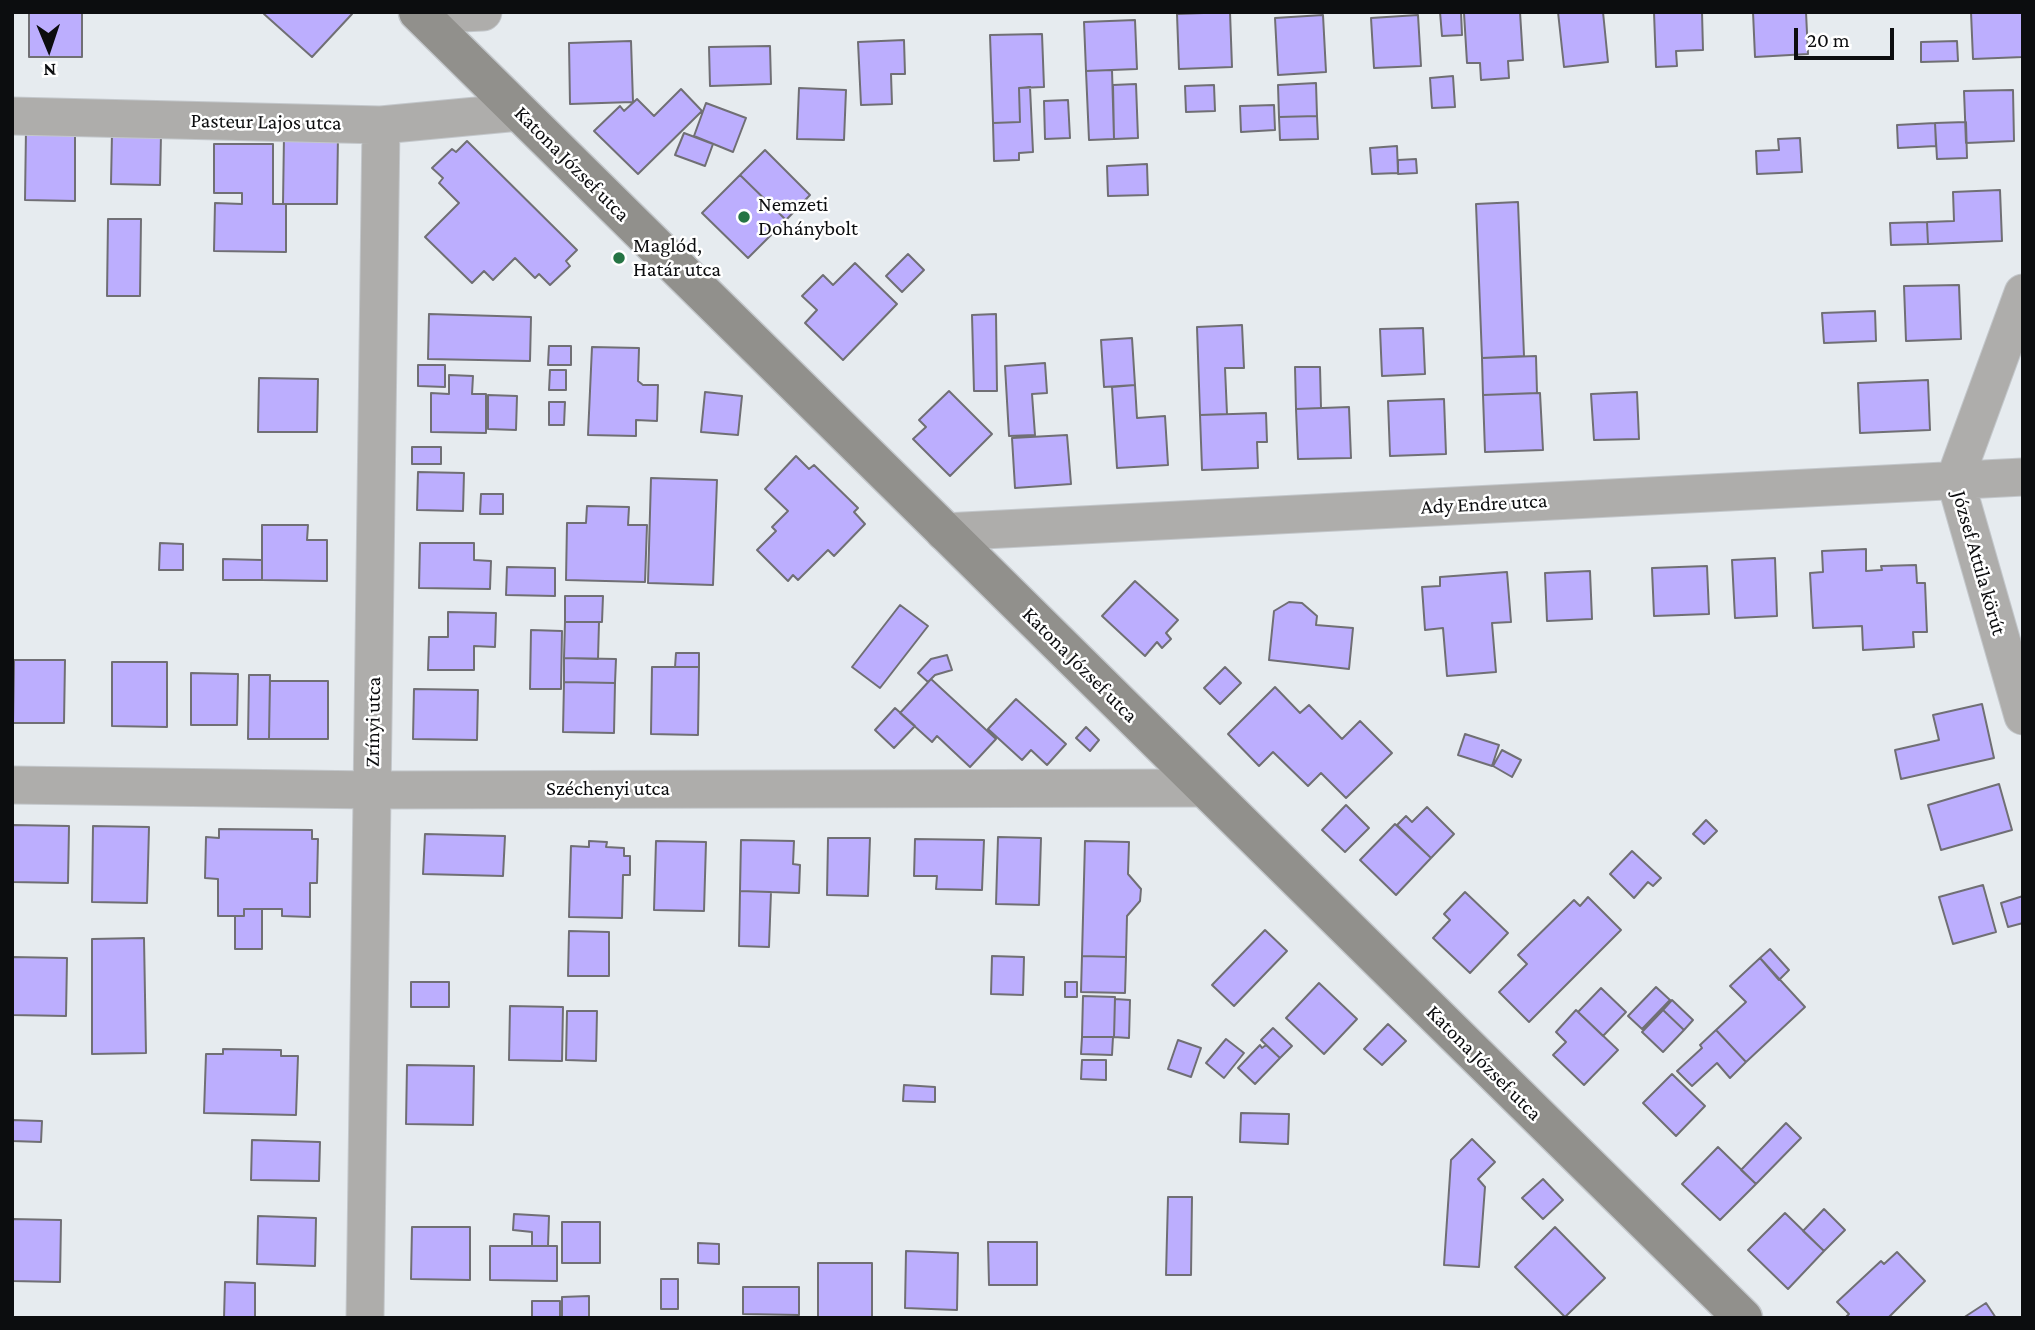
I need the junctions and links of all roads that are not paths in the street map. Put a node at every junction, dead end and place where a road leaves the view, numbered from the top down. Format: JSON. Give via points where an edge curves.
{"nodes":[{"id":1,"x":483,"y":12,"type":"edge"},
{"id":2,"x":419,"y":14,"type":"edge"},
{"id":3,"x":519,"y":112,"type":"junction"},
{"id":4,"x":12,"y":116,"type":"edge"},
{"id":5,"x":381,"y":125,"type":"junction"},
{"id":6,"x":2023,"y":293,"type":"edge"},
{"id":7,"x":2023,"y":477,"type":"edge"},
{"id":8,"x":1955,"y":480,"type":"junction"},
{"id":9,"x":944,"y":531,"type":"junction"},
{"id":10,"x":2023,"y":716,"type":"edge"},
{"id":11,"x":12,"y":785,"type":"edge"},
{"id":12,"x":1205,"y":788,"type":"junction"},
{"id":13,"x":372,"y":790,"type":"junction"},
{"id":14,"x":365,"y":1318,"type":"edge"},
{"id":15,"x":1743,"y":1318,"type":"edge"}],
"edges":[{"from":1,"to":2,"type":"street"},
{"from":2,"to":3,"type":"main road","name":"Katona József utca"},
{"from":3,"to":5,"type":"street","name":"Pasteur Lajos utca"},
{"from":3,"to":9,"type":"main road","name":"Katona József utca"},
{"from":4,"to":5,"type":"street","name":"Pasteur Lajos utca"},
{"from":5,"to":13,"type":"street","name":"Zrínyi utca"},
{"from":6,"to":8,"type":"street","name":"József Attila körút"},
{"from":7,"to":8,"type":"street","name":"Ady Endre utca"},
{"from":8,"to":9,"type":"street","name":"Ady Endre utca"},
{"from":8,"to":10,"type":"street","name":"József Attila körút"},
{"from":9,"to":12,"type":"main road","name":"Katona József utca"},
{"from":11,"to":13,"type":"street","name":"Széchenyi utca"},
{"from":12,"to":13,"type":"street","name":"Széchenyi utca"},
{"from":12,"to":15,"type":"main road","name":"Katona József utca"},
{"from":13,"to":14,"type":"street","name":"Zrínyi utca"}]}
